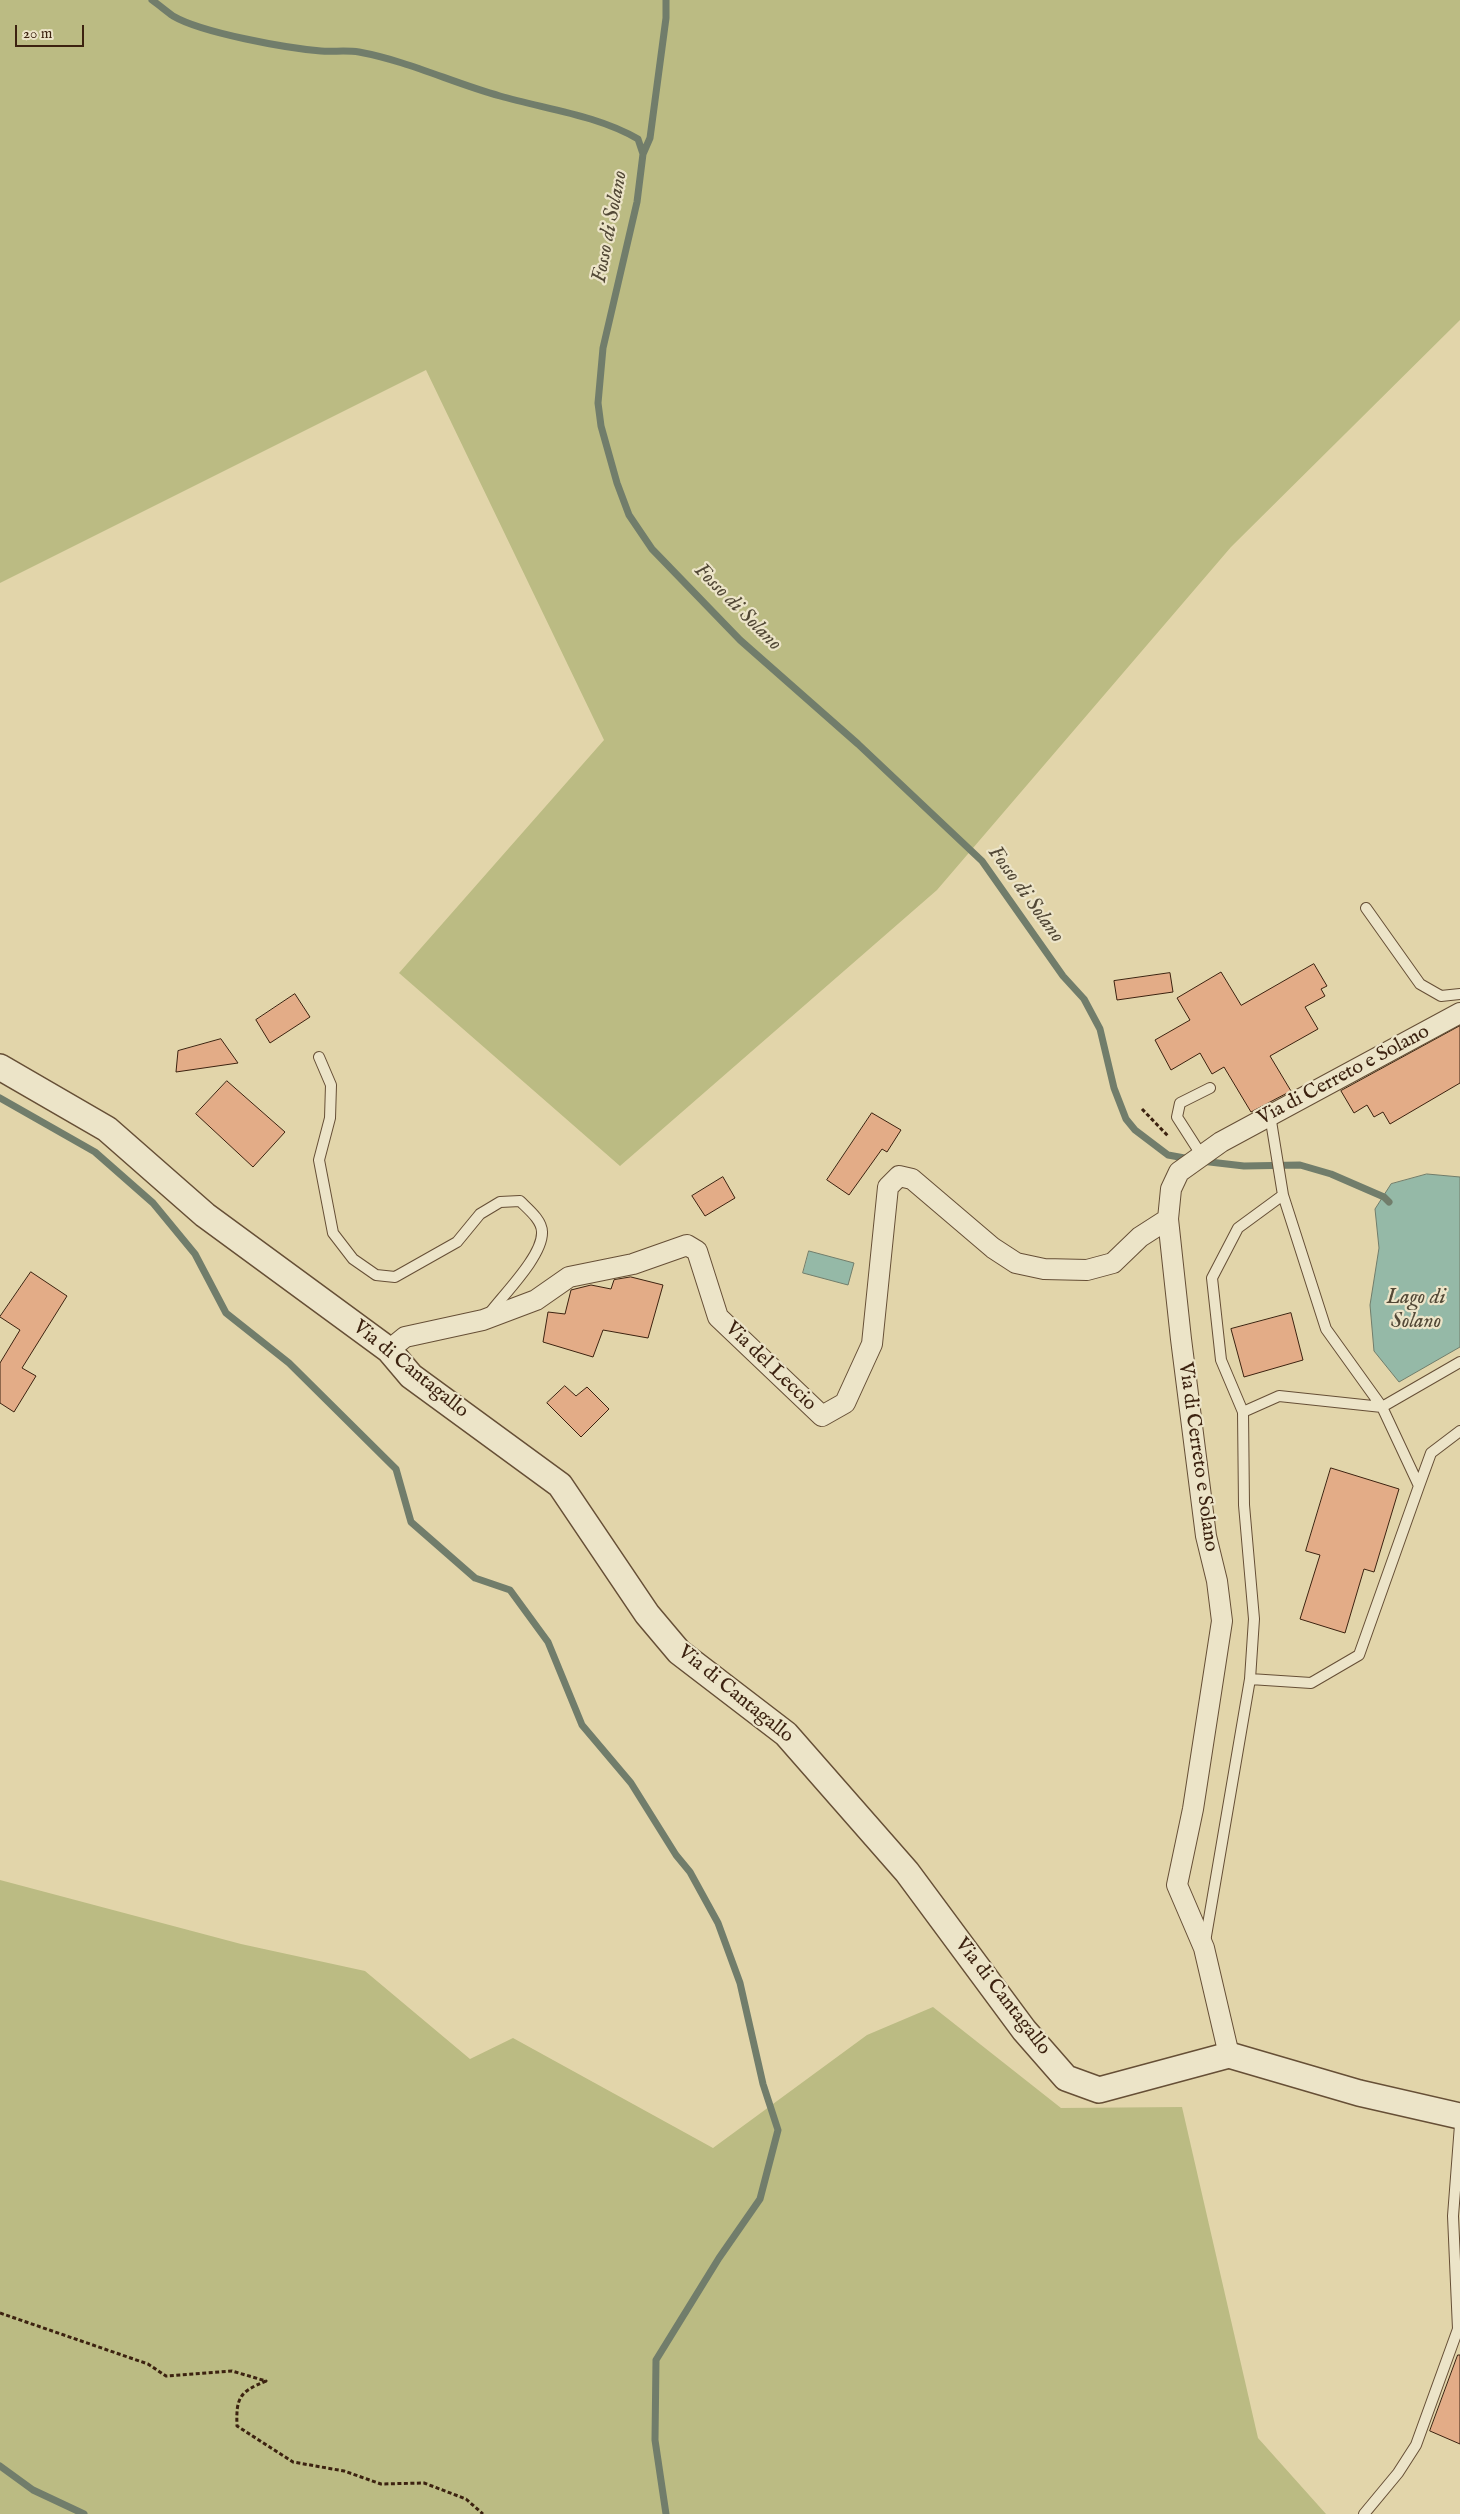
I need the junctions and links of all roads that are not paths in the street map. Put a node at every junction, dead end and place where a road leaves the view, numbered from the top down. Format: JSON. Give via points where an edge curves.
{"nodes":[{"id":1,"x":1366,"y":908,"type":"dead end"},
{"id":2,"x":1460,"y":994,"type":"edge"},
{"id":3,"x":1460,"y":1013,"type":"edge"},
{"id":4,"x":319,"y":1057,"type":"dead end"},
{"id":5,"x":0,"y":1067,"type":"edge"},
{"id":6,"x":1210,"y":1088,"type":"dead end"},
{"id":7,"x":1270,"y":1115,"type":"junction"},
{"id":8,"x":1202,"y":1156,"type":"junction"},
{"id":9,"x":1283,"y":1195,"type":"junction"},
{"id":10,"x":1168,"y":1219,"type":"junction"},
{"id":11,"x":483,"y":1320,"type":"junction"},
{"id":12,"x":389,"y":1350,"type":"junction"},
{"id":13,"x":1460,"y":1362,"type":"edge"},
{"id":14,"x":1382,"y":1407,"type":"junction"},
{"id":15,"x":1244,"y":1412,"type":"junction"},
{"id":16,"x":1460,"y":1431,"type":"edge"},
{"id":17,"x":1419,"y":1486,"type":"junction"},
{"id":18,"x":1250,"y":1679,"type":"junction"},
{"id":19,"x":1204,"y":1948,"type":"junction"},
{"id":20,"x":1229,"y":2055,"type":"junction"},
{"id":21,"x":1460,"y":2116,"type":"edge"},
{"id":22,"x":1460,"y":2125,"type":"edge"},
{"id":23,"x":1364,"y":2514,"type":"edge"}],
"edges":[{"from":1,"to":2,"type":"lane","via":[[1420,984],[1441,996]]},
{"from":3,"to":7,"type":"street","name":"Via di Cerreto e Solano"},
{"from":4,"to":11,"type":"lane","via":[[332,1085],[330,1118],[318,1160],[333,1233],[353,1259],[376,1275],[395,1277],[457,1242],[480,1214],[500,1202],[520,1201],[534,1215],[542,1231],[540,1246]]},
{"from":5,"to":12,"type":"street","name":"Via di Cantagallo","via":[[107,1129],[205,1215]]},
{"from":6,"to":8,"type":"lane","via":[[1180,1103],[1177,1117]]},
{"from":7,"to":8,"type":"street","name":"Via di Cerreto e Solano"},
{"from":7,"to":9,"type":"lane"},
{"from":8,"to":10,"type":"street","name":"Via di Cerreto e Solano","via":[[1179,1172],[1171,1189]]},
{"from":9,"to":14,"type":"lane","via":[[1326,1329]]},
{"from":9,"to":15,"type":"lane","via":[[1238,1228],[1212,1278],[1220,1360]]},
{"from":10,"to":11,"type":"street","name":"Via del Leccio","via":[[1140,1237],[1112,1263],[1087,1270],[1044,1269],[1008,1258],[912,1179],[899,1176],[888,1188],[872,1344],[845,1402],[822,1416],[718,1317],[697,1251],[687,1245],[633,1264],[570,1277],[536,1300]]},
{"from":10,"to":19,"type":"street","name":"Via di Cerreto e Solano","via":[[1206,1536],[1222,1620],[1178,1885]]},
{"from":11,"to":12,"type":"street","name":"Via del Leccio","via":[[405,1338]]},
{"from":12,"to":20,"type":"street","name":"Via di Cantagallo","via":[[412,1376],[560,1484],[647,1614],[679,1652],[786,1734],[907,1872],[1024,2030],[1066,2078],[1099,2090]]},
{"from":13,"to":14,"type":"lane"},
{"from":14,"to":15,"type":"lane","via":[[1279,1396]]},
{"from":14,"to":17,"type":"lane"},
{"from":15,"to":18,"type":"lane","via":[[1244,1505],[1254,1619]]},
{"from":16,"to":17,"type":"lane","via":[[1431,1453]]},
{"from":17,"to":18,"type":"lane","via":[[1359,1655],[1312,1683]]},
{"from":18,"to":19,"type":"lane"},
{"from":19,"to":20,"type":"street","name":"Via di Cerreto e Solano"},
{"from":20,"to":21,"type":"street","via":[[1359,2093]]},
{"from":22,"to":23,"type":"lane","via":[[1453,2216],[1458,2329],[1416,2445]]}]}
